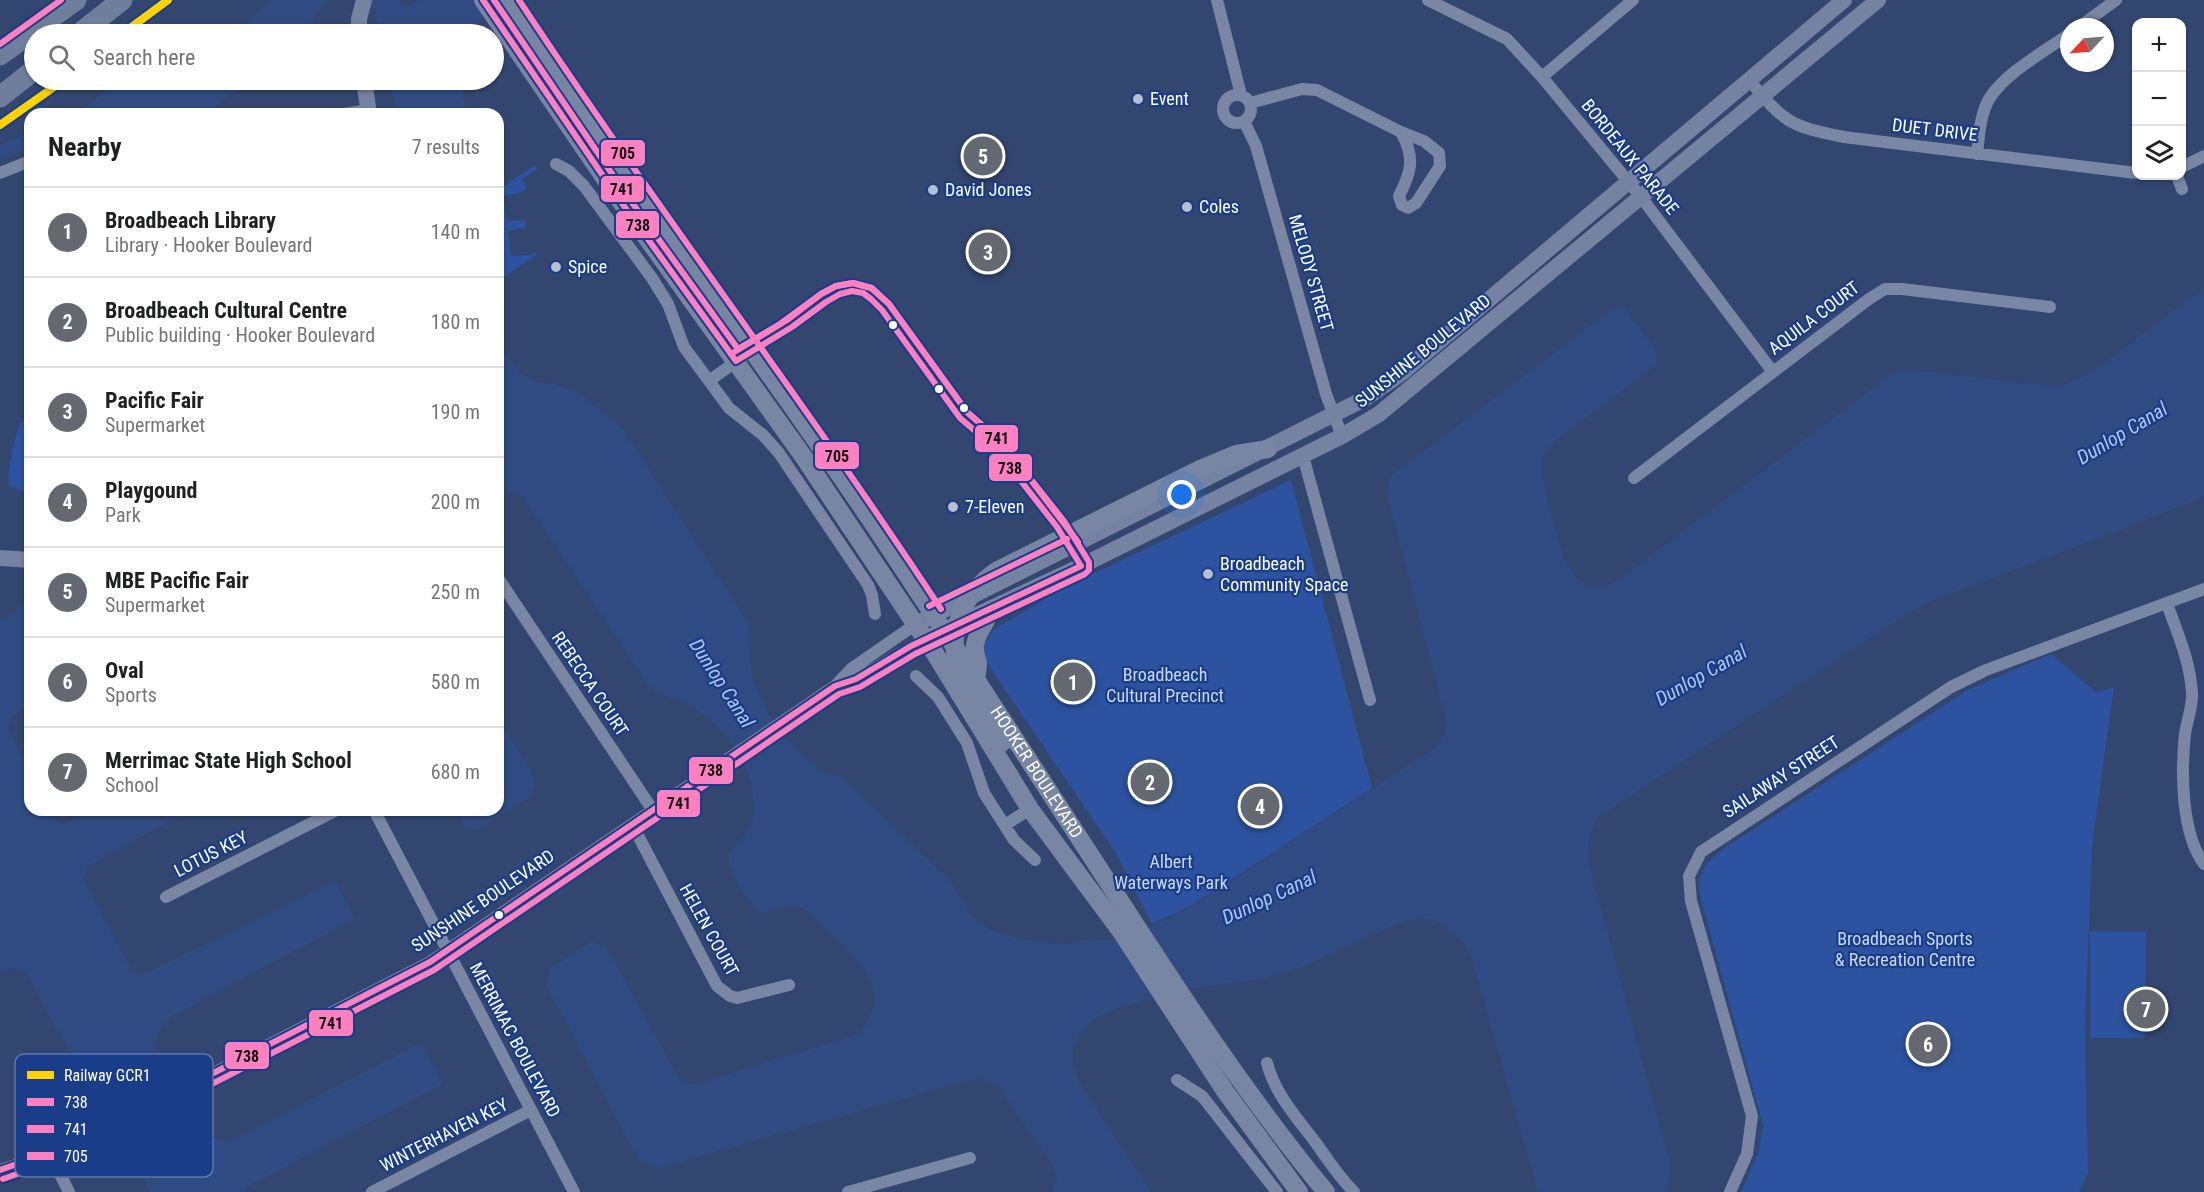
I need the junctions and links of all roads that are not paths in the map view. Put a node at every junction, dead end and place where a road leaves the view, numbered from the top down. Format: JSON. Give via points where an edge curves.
{"nodes":[{"id":1,"x":76,"y":0,"type":"edge"},
{"id":2,"x":122,"y":0,"type":"edge"},
{"id":3,"x":508,"y":0,"type":"edge"},
{"id":4,"x":1217,"y":0,"type":"edge"},
{"id":5,"x":1428,"y":0,"type":"edge"},
{"id":6,"x":1633,"y":0,"type":"edge"},
{"id":7,"x":1844,"y":0,"type":"edge"},
{"id":8,"x":1878,"y":0,"type":"edge"},
{"id":9,"x":2116,"y":0,"type":"edge"},
{"id":10,"x":362,"y":4,"type":"edge"},
{"id":11,"x":488,"y":8,"type":"edge"},
{"id":12,"x":2091,"y":18,"type":"edge"},
{"id":13,"x":43,"y":24,"type":"edge"},
{"id":14,"x":92,"y":24,"type":"edge"},
{"id":15,"x":360,"y":24,"type":"edge"},
{"id":16,"x":499,"y":24,"type":"edge"},
{"id":17,"x":504,"y":31,"type":"edge"},
{"id":18,"x":24,"y":38,"type":"edge"},
{"id":19,"x":2060,"y":41,"type":"edge"},
{"id":20,"x":0,"y":55,"type":"edge"},
{"id":21,"x":1542,"y":77,"type":"junction"},
{"id":22,"x":24,"y":78,"type":"edge"},
{"id":23,"x":1749,"y":80,"type":"junction"},
{"id":24,"x":366,"y":90,"type":"edge"},
{"id":25,"x":1762,"y":95,"type":"junction"},
{"id":26,"x":0,"y":97,"type":"edge"},
{"id":27,"x":1246,"y":99,"type":"junction"},
{"id":28,"x":368,"y":108,"type":"edge"},
{"id":29,"x":1244,"y":121,"type":"junction"},
{"id":30,"x":1401,"y":132,"type":"junction"},
{"id":31,"x":1977,"y":154,"type":"junction"},
{"id":32,"x":2204,"y":156,"type":"edge"},
{"id":33,"x":24,"y":163,"type":"edge"},
{"id":34,"x":556,"y":164,"type":"dead end"},
{"id":35,"x":2186,"y":165,"type":"edge"},
{"id":36,"x":0,"y":173,"type":"edge"},
{"id":37,"x":2132,"y":173,"type":"edge"},
{"id":38,"x":2179,"y":180,"type":"edge"},
{"id":39,"x":1629,"y":182,"type":"junction"},
{"id":40,"x":2182,"y":189,"type":"dead end"},
{"id":41,"x":1641,"y":197,"type":"junction"},
{"id":42,"x":2050,"y":307,"type":"dead end"},
{"id":43,"x":752,"y":350,"type":"junction"},
{"id":44,"x":736,"y":361,"type":"junction"},
{"id":45,"x":1773,"y":372,"type":"junction"},
{"id":46,"x":709,"y":381,"type":"junction"},
{"id":47,"x":1334,"y":414,"type":"junction"},
{"id":48,"x":1342,"y":436,"type":"junction"},
{"id":49,"x":1268,"y":449,"type":"junction"},
{"id":50,"x":1303,"y":456,"type":"junction"},
{"id":51,"x":1634,"y":478,"type":"dead end"},
{"id":52,"x":0,"y":558,"type":"edge"},
{"id":53,"x":24,"y":560,"type":"edge"},
{"id":54,"x":504,"y":587,"type":"edge"},
{"id":55,"x":2204,"y":589,"type":"edge"},
{"id":56,"x":2167,"y":604,"type":"junction"},
{"id":57,"x":990,"y":610,"type":"junction"},
{"id":58,"x":875,"y":614,"type":"dead end"},
{"id":59,"x":933,"y":614,"type":"junction"},
{"id":60,"x":921,"y":631,"type":"junction"},
{"id":61,"x":944,"y":631,"type":"junction"},
{"id":62,"x":915,"y":676,"type":"dead end"},
{"id":63,"x":976,"y":680,"type":"junction"},
{"id":64,"x":835,"y":686,"type":"junction"},
{"id":65,"x":1370,"y":700,"type":"dead end"},
{"id":66,"x":652,"y":809,"type":"junction"},
{"id":67,"x":1030,"y":809,"type":"junction"},
{"id":68,"x":325,"y":816,"type":"edge"},
{"id":69,"x":377,"y":816,"type":"edge"},
{"id":70,"x":632,"y":824,"type":"junction"},
{"id":71,"x":1005,"y":825,"type":"junction"},
{"id":72,"x":1064,"y":855,"type":"junction"},
{"id":73,"x":1035,"y":860,"type":"dead end"},
{"id":74,"x":2204,"y":864,"type":"edge"},
{"id":75,"x":166,"y":897,"type":"dead end"},
{"id":76,"x":1128,"y":928,"type":"junction"},
{"id":77,"x":448,"y":950,"type":"junction"},
{"id":78,"x":789,"y":985,"type":"dead end"},
{"id":79,"x":1176,"y":1001,"type":"junction"},
{"id":80,"x":1267,"y":1063,"type":"dead end"},
{"id":81,"x":213,"y":1073,"type":"edge"},
{"id":82,"x":1177,"y":1080,"type":"dead end"},
{"id":83,"x":531,"y":1110,"type":"junction"},
{"id":84,"x":969,"y":1158,"type":"dead end"},
{"id":85,"x":15,"y":1165,"type":"edge"},
{"id":86,"x":0,"y":1170,"type":"edge"},
{"id":87,"x":62,"y":1177,"type":"edge"},
{"id":88,"x":69,"y":1192,"type":"edge"},
{"id":89,"x":372,"y":1192,"type":"edge"},
{"id":90,"x":574,"y":1192,"type":"edge"},
{"id":91,"x":848,"y":1192,"type":"edge"},
{"id":92,"x":1277,"y":1192,"type":"edge"},
{"id":93,"x":1299,"y":1192,"type":"edge"},
{"id":94,"x":1326,"y":1192,"type":"edge"},
{"id":95,"x":1354,"y":1192,"type":"edge"},
{"id":96,"x":1730,"y":1192,"type":"edge"}],
"edges":[{"from":1,"to":13,"type":"highway"},
{"from":2,"to":14,"type":"highway"},
{"from":3,"to":43,"type":"main road","name":"HOOKER BOULEVARD"},
{"from":4,"to":27,"type":"street"},
{"from":5,"to":21,"type":"street","name":"BORDEAUX PARADE","via":[[1507,39]]},
{"from":6,"to":21,"type":"street"},
{"from":7,"to":23,"type":"main road","name":"SUNSHINE BOULEVARD"},
{"from":8,"to":25,"type":"main road","name":"SUNSHINE BOULEVARD"},
{"from":9,"to":12,"type":"street"},
{"from":10,"to":15,"type":"main road"},
{"from":11,"to":16,"type":"main road","name":"HOOKER BOULEVARD"},
{"from":17,"to":44,"type":"main road","name":"HOOKER BOULEVARD"},
{"from":18,"to":20,"type":"highway"},
{"from":19,"to":31,"type":"street","via":[[2007,79],[1989,99],[1982,116]]},
{"from":21,"to":39,"type":"street","name":"BORDEAUX PARADE"},
{"from":22,"to":26,"type":"highway"},
{"from":23,"to":25,"type":"street","name":"DUET DRIVE"},
{"from":23,"to":39,"type":"main road","name":"SUNSHINE BOULEVARD"},
{"from":24,"to":28,"type":"main road"},
{"from":25,"to":31,"type":"street","name":"DUET DRIVE","via":[[1784,118],[1805,129]]},
{"from":25,"to":41,"type":"main road","name":"SUNSHINE BOULEVARD"},
{"from":27,"to":29,"type":"street","via":[[1250,115]]},
{"from":27,"to":29,"type":"street","via":[[1229,98],[1223,109],[1229,120]]},
{"from":27,"to":30,"type":"street","via":[[1302,88],[1317,90]]},
{"from":29,"to":47,"type":"street","name":"MELODY STREET","via":[[1256,146]]},
{"from":30,"to":30,"type":"street","via":[[1424,141],[1438,153],[1440,166],[1416,203],[1408,208],[1399,196],[1410,175],[1411,160]]},
{"from":31,"to":37,"type":"street","name":"DUET DRIVE"},
{"from":32,"to":35,"type":"street"},
{"from":33,"to":36,"type":"street"},
{"from":34,"to":46,"type":"street","via":[[584,186],[652,278],[668,304],[684,347]]},
{"from":38,"to":40,"type":"street"},
{"from":39,"to":41,"type":"street","name":"BORDEAUX PARADE"},
{"from":39,"to":47,"type":"main road","name":"SUNSHINE BOULEVARD","via":[[1403,372]]},
{"from":41,"to":45,"type":"street","name":"BORDEAUX PARADE"},
{"from":41,"to":48,"type":"main road","name":"SUNSHINE BOULEVARD","via":[[1399,400]]},
{"from":42,"to":45,"type":"street","name":"AQUILA COURT","via":[[1885,289]]},
{"from":43,"to":44,"type":"street"},
{"from":43,"to":59,"type":"main road","name":"HOOKER BOULEVARD"},
{"from":44,"to":46,"type":"street"},
{"from":44,"to":60,"type":"main road","name":"HOOKER BOULEVARD"},
{"from":45,"to":51,"type":"street","name":"AQUILA COURT"},
{"from":46,"to":58,"type":"street","via":[[729,408],[779,453],[868,585]]},
{"from":47,"to":48,"type":"street","name":"MELODY STREET"},
{"from":47,"to":49,"type":"main road","name":"SUNSHINE BOULEVARD"},
{"from":48,"to":50,"type":"main road","name":"SUNSHINE BOULEVARD"},
{"from":49,"to":59,"type":"main road","name":"SUNSHINE BOULEVARD"},
{"from":49,"to":72,"type":"main road","bridge":true,"via":[[1236,454],[1141,498],[998,570],[978,584],[966,600],[956,630],[955,653],[963,680],[1054,825]]},
{"from":50,"to":57,"type":"main road","name":"SUNSHINE BOULEVARD"},
{"from":50,"to":65,"type":"street"},
{"from":52,"to":53,"type":"main road"},
{"from":54,"to":66,"type":"street","name":"REBECCA COURT"},
{"from":55,"to":56,"type":"street","name":"SAILAWAY STREET"},
{"from":56,"to":74,"type":"street","via":[[2188,660],[2192,696],[2182,783],[2188,825]]},
{"from":56,"to":96,"type":"street","name":"SAILAWAY STREET","via":[[1986,670],[1951,687],[1701,852],[1689,876],[1691,902],[1752,1116],[1747,1154]]},
{"from":57,"to":61,"type":"main road","name":"SUNSHINE BOULEVARD"},
{"from":57,"to":63,"type":"main road","via":[[975,644]]},
{"from":59,"to":60,"type":"main road","name":"SUNSHINE BOULEVARD"},
{"from":59,"to":61,"type":"main road","name":"HOOKER BOULEVARD"},
{"from":60,"to":61,"type":"main road","name":"SUNSHINE BOULEVARD"},
{"from":60,"to":64,"type":"street","name":"SUNSHINE BOULEVARD","via":[[856,679]]},
{"from":60,"to":64,"type":"street","name":"SUNSHINE BOULEVARD","via":[[850,669]]},
{"from":60,"to":67,"type":"main road","name":"HOOKER BOULEVARD"},
{"from":61,"to":63,"type":"main road","name":"HOOKER BOULEVARD"},
{"from":62,"to":71,"type":"street","via":[[938,697],[964,736],[984,793]]},
{"from":63,"to":76,"type":"main road","name":"HOOKER BOULEVARD"},
{"from":64,"to":66,"type":"street","name":"SUNSHINE BOULEVARD"},
{"from":66,"to":70,"type":"street","name":"SUNSHINE BOULEVARD"},
{"from":67,"to":71,"type":"street","name":"HOOKER BOULEVARD"},
{"from":67,"to":72,"type":"main road","name":"HOOKER BOULEVARD"},
{"from":68,"to":75,"type":"street","name":"LOTUS KEY"},
{"from":69,"to":77,"type":"street","name":"MERRIMAC BOULEVARD"},
{"from":70,"to":77,"type":"street","name":"SUNSHINE BOULEVARD"},
{"from":70,"to":78,"type":"street","name":"HELEN COURT","via":[[717,987],[737,998]]},
{"from":71,"to":73,"type":"street"},
{"from":72,"to":76,"type":"main road","name":"HOOKER BOULEVARD"},
{"from":76,"to":79,"type":"main road","name":"HOOKER BOULEVARD"},
{"from":77,"to":81,"type":"street","name":"SUNSHINE BOULEVARD"},
{"from":77,"to":83,"type":"street","name":"MERRIMAC BOULEVARD"},
{"from":79,"to":93,"type":"main road","name":"HOOKER BOULEVARD","via":[[1225,1091]]},
{"from":79,"to":94,"type":"main road","name":"HOOKER BOULEVARD"},
{"from":80,"to":95,"type":"street","via":[[1278,1094]]},
{"from":82,"to":92,"type":"street","via":[[1202,1096]]},
{"from":83,"to":89,"type":"street","name":"WINTERHAVEN KEY"},
{"from":83,"to":90,"type":"street","name":"MERRIMAC BOULEVARD"},
{"from":84,"to":91,"type":"street"},
{"from":85,"to":86,"type":"street","name":"SUNSHINE BOULEVARD"},
{"from":87,"to":88,"type":"street"}]}
